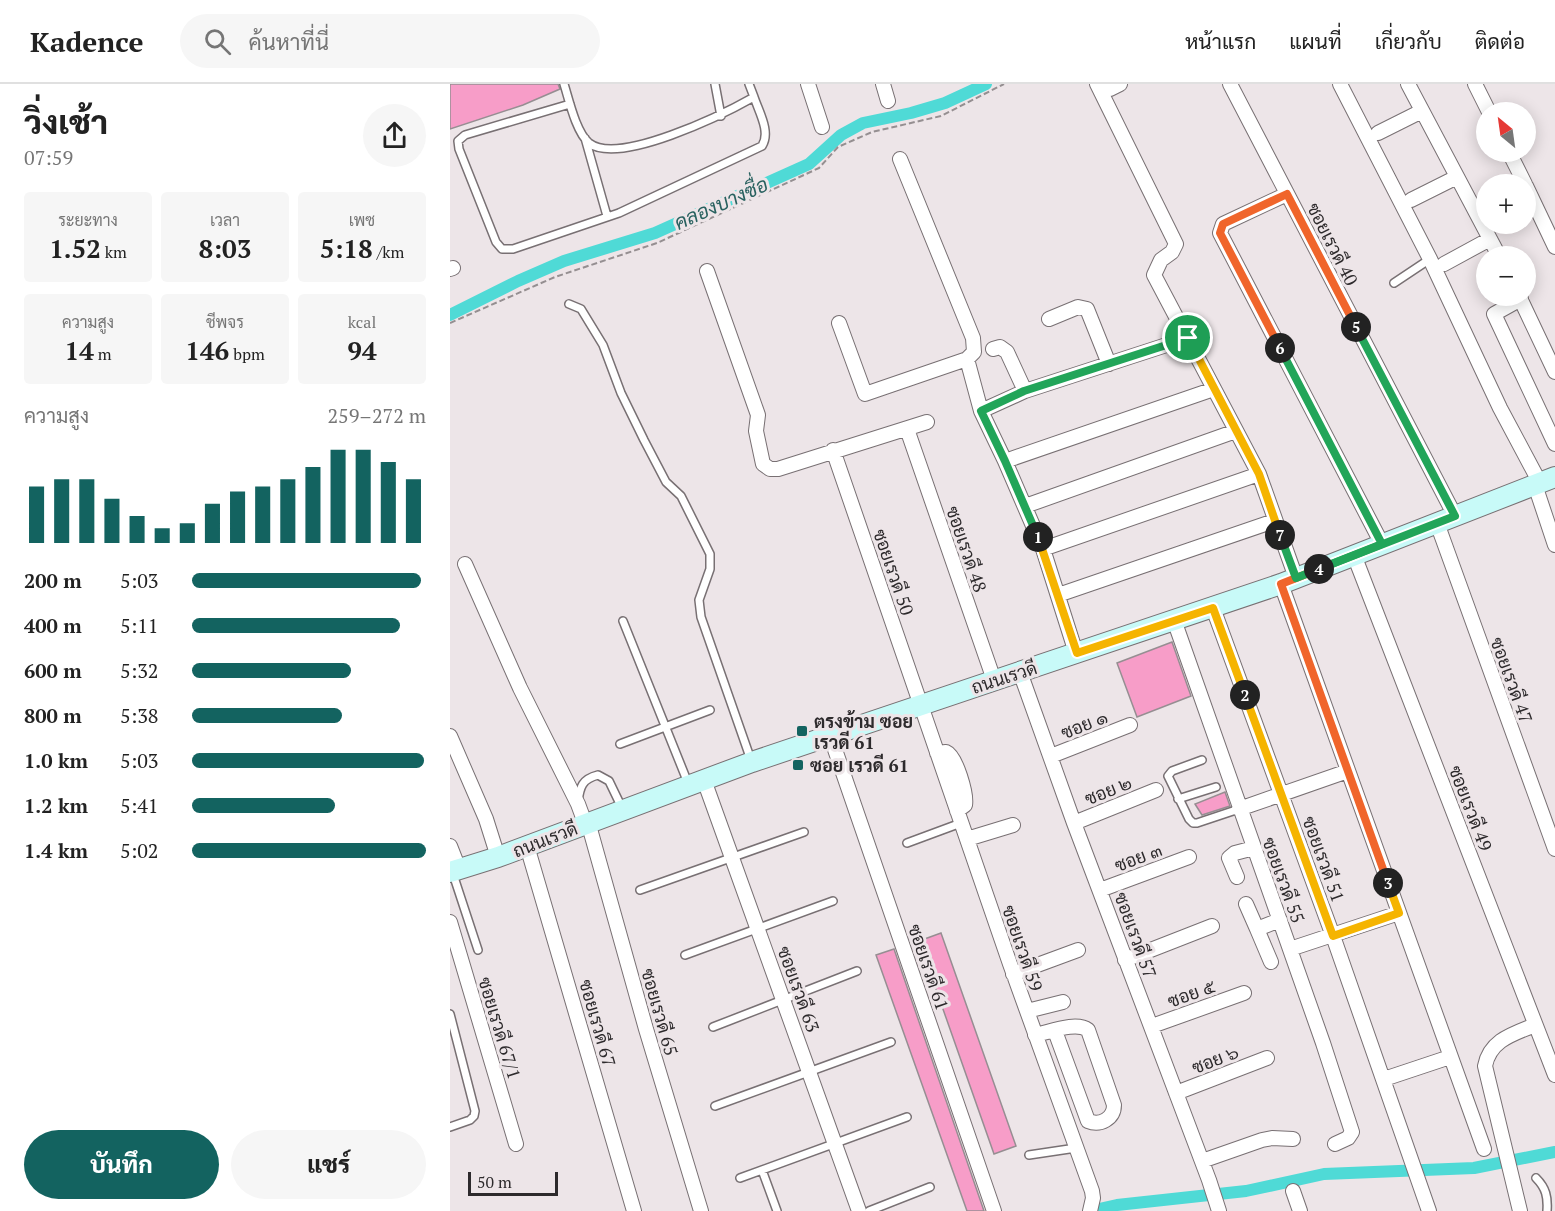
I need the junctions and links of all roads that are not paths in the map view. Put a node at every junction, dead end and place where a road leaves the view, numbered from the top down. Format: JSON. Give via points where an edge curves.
{"nodes":[{"id":1,"x":564,"y":84,"type":"edge"},
{"id":2,"x":715,"y":84,"type":"edge"},
{"id":3,"x":749,"y":84,"type":"edge"},
{"id":4,"x":808,"y":84,"type":"edge"},
{"id":5,"x":883,"y":84,"type":"edge"},
{"id":6,"x":1230,"y":84,"type":"edge"},
{"id":7,"x":1340,"y":84,"type":"edge"},
{"id":8,"x":1408,"y":84,"type":"edge"},
{"id":9,"x":1475,"y":84,"type":"edge"},
{"id":10,"x":1109,"y":86,"type":"edge"},
{"id":11,"x":754,"y":97,"type":"junction"},
{"id":12,"x":888,"y":101,"type":"dead end"},
{"id":13,"x":1484,"y":102,"type":"edge"},
{"id":14,"x":570,"y":104,"type":"junction"},
{"id":15,"x":1422,"y":111,"type":"junction"},
{"id":16,"x":721,"y":116,"type":"junction"},
{"id":17,"x":822,"y":127,"type":"dead end"},
{"id":18,"x":1378,"y":133,"type":"dead end"},
{"id":19,"x":584,"y":136,"type":"junction"},
{"id":20,"x":900,"y":159,"type":"dead end"},
{"id":21,"x":1457,"y":177,"type":"junction"},
{"id":22,"x":1287,"y":194,"type":"junction"},
{"id":23,"x":1411,"y":200,"type":"dead end"},
{"id":24,"x":1536,"y":208,"type":"edge"},
{"id":25,"x":607,"y":216,"type":"junction"},
{"id":26,"x":1490,"y":239,"type":"junction"},
{"id":27,"x":1494,"y":246,"type":"edge"},
{"id":28,"x":1555,"y":247,"type":"edge"},
{"id":29,"x":1430,"y":259,"type":"junction"},
{"id":30,"x":1444,"y":264,"type":"dead end"},
{"id":31,"x":707,"y":271,"type":"dead end"},
{"id":32,"x":1394,"y":283,"type":"dead end"},
{"id":33,"x":569,"y":304,"type":"dead end"},
{"id":34,"x":1506,"y":306,"type":"edge"},
{"id":35,"x":1524,"y":306,"type":"edge"},
{"id":36,"x":1049,"y":319,"type":"dead end"},
{"id":37,"x":839,"y":323,"type":"dead end"},
{"id":38,"x":1188,"y":338,"type":"junction"},
{"id":39,"x":993,"y":349,"type":"dead end"},
{"id":40,"x":967,"y":359,"type":"junction"},
{"id":41,"x":1109,"y":364,"type":"junction"},
{"id":42,"x":1555,"y":372,"type":"edge"},
{"id":43,"x":1214,"y":389,"type":"junction"},
{"id":44,"x":1024,"y":391,"type":"junction"},
{"id":45,"x":981,"y":411,"type":"junction"},
{"id":46,"x":927,"y":422,"type":"dead end"},
{"id":47,"x":907,"y":429,"type":"junction"},
{"id":48,"x":1236,"y":431,"type":"junction"},
{"id":49,"x":1555,"y":444,"type":"edge"},
{"id":50,"x":833,"y":450,"type":"junction"},
{"id":51,"x":1005,"y":461,"type":"junction"},
{"id":52,"x":1259,"y":474,"type":"junction"},
{"id":53,"x":1543,"y":482,"type":"edge"},
{"id":54,"x":1025,"y":506,"type":"junction"},
{"id":55,"x":1446,"y":519,"type":"junction"},
{"id":56,"x":1274,"y":521,"type":"junction"},
{"id":57,"x":1382,"y":544,"type":"junction"},
{"id":58,"x":1555,"y":545,"type":"edge"},
{"id":59,"x":1043,"y":549,"type":"junction"},
{"id":60,"x":1354,"y":555,"type":"junction"},
{"id":61,"x":465,"y":564,"type":"dead end"},
{"id":62,"x":1288,"y":581,"type":"junction"},
{"id":63,"x":1058,"y":595,"type":"junction"},
{"id":64,"x":1213,"y":608,"type":"junction"},
{"id":65,"x":1174,"y":620,"type":"junction"},
{"id":66,"x":623,"y":621,"type":"dead end"},
{"id":67,"x":1077,"y":653,"type":"junction"},
{"id":68,"x":1020,"y":672,"type":"junction"},
{"id":69,"x":994,"y":680,"type":"junction"},
{"id":70,"x":921,"y":705,"type":"junction"},
{"id":71,"x":710,"y":710,"type":"dead end"},
{"id":72,"x":1130,"y":725,"type":"dead end"},
{"id":73,"x":665,"y":726,"type":"junction"},
{"id":74,"x":450,"y":735,"type":"edge"},
{"id":75,"x":830,"y":735,"type":"junction"},
{"id":76,"x":620,"y":744,"type":"dead end"},
{"id":77,"x":1051,"y":756,"type":"junction"},
{"id":78,"x":1202,"y":760,"type":"dead end"},
{"id":79,"x":752,"y":762,"type":"junction"},
{"id":80,"x":1347,"y":771,"type":"junction"},
{"id":81,"x":697,"y":782,"type":"junction"},
{"id":82,"x":1216,"y":787,"type":"dead end"},
{"id":83,"x":1156,"y":790,"type":"dead end"},
{"id":84,"x":1282,"y":794,"type":"junction"},
{"id":85,"x":1178,"y":799,"type":"junction"},
{"id":86,"x":578,"y":804,"type":"junction"},
{"id":87,"x":1239,"y":809,"type":"junction"},
{"id":88,"x":622,"y":810,"type":"junction"},
{"id":89,"x":959,"y":817,"type":"junction"},
{"id":90,"x":587,"y":823,"type":"junction"},
{"id":91,"x":1074,"y":823,"type":"junction"},
{"id":92,"x":1013,"y":825,"type":"dead end"},
{"id":93,"x":804,"y":832,"type":"dead end"},
{"id":94,"x":967,"y":839,"type":"junction"},
{"id":95,"x":907,"y":843,"type":"dead end"},
{"id":96,"x":450,"y":846,"type":"edge"},
{"id":97,"x":527,"y":846,"type":"junction"},
{"id":98,"x":1254,"y":849,"type":"junction"},
{"id":99,"x":1555,"y":849,"type":"edge"},
{"id":100,"x":498,"y":857,"type":"junction"},
{"id":101,"x":1189,"y":857,"type":"dead end"},
{"id":102,"x":732,"y":858,"type":"junction"},
{"id":103,"x":454,"y":871,"type":"edge"},
{"id":104,"x":1237,"y":877,"type":"dead end"},
{"id":105,"x":640,"y":890,"type":"dead end"},
{"id":106,"x":1100,"y":890,"type":"junction"},
{"id":107,"x":833,"y":901,"type":"dead end"},
{"id":108,"x":1246,"y":904,"type":"dead end"},
{"id":109,"x":1399,"y":913,"type":"junction"},
{"id":110,"x":1280,"y":920,"type":"junction"},
{"id":111,"x":450,"y":922,"type":"edge"},
{"id":112,"x":1212,"y":926,"type":"dead end"},
{"id":113,"x":757,"y":928,"type":"junction"},
{"id":114,"x":1257,"y":929,"type":"junction"},
{"id":115,"x":1333,"y":936,"type":"junction"},
{"id":116,"x":478,"y":950,"type":"dead end"},
{"id":117,"x":1078,"y":950,"type":"dead end"},
{"id":118,"x":1290,"y":950,"type":"junction"},
{"id":119,"x":685,"y":955,"type":"dead end"},
{"id":120,"x":1125,"y":960,"type":"junction"},
{"id":121,"x":1271,"y":962,"type":"dead end"},
{"id":122,"x":857,"y":971,"type":"dead end"},
{"id":123,"x":1013,"y":974,"type":"junction"},
{"id":124,"x":1244,"y":993,"type":"dead end"},
{"id":125,"x":784,"y":1000,"type":"junction"},
{"id":126,"x":1063,"y":1002,"type":"dead end"},
{"id":127,"x":1027,"y":1011,"type":"junction"},
{"id":128,"x":450,"y":1014,"type":"edge"},
{"id":129,"x":1535,"y":1025,"type":"junction"},
{"id":130,"x":1152,"y":1026,"type":"junction"},
{"id":131,"x":713,"y":1027,"type":"dead end"},
{"id":132,"x":1055,"y":1031,"type":"junction"},
{"id":133,"x":1035,"y":1035,"type":"junction"},
{"id":134,"x":891,"y":1042,"type":"dead end"},
{"id":135,"x":1450,"y":1057,"type":"junction"},
{"id":136,"x":1267,"y":1058,"type":"dead end"},
{"id":137,"x":810,"y":1071,"type":"junction"},
{"id":138,"x":1555,"y":1075,"type":"edge"},
{"id":139,"x":1384,"y":1079,"type":"junction"},
{"id":140,"x":1176,"y":1093,"type":"junction"},
{"id":141,"x":715,"y":1106,"type":"dead end"},
{"id":142,"x":907,"y":1117,"type":"dead end"},
{"id":143,"x":450,"y":1127,"type":"edge"},
{"id":144,"x":1293,"y":1139,"type":"dead end"},
{"id":145,"x":836,"y":1143,"type":"junction"},
{"id":146,"x":516,"y":1144,"type":"dead end"},
{"id":147,"x":1335,"y":1144,"type":"dead end"},
{"id":148,"x":1076,"y":1148,"type":"junction"},
{"id":149,"x":1484,"y":1149,"type":"dead end"},
{"id":150,"x":1029,"y":1155,"type":"dead end"},
{"id":151,"x":1202,"y":1161,"type":"junction"},
{"id":152,"x":762,"y":1170,"type":"junction"},
{"id":153,"x":740,"y":1178,"type":"dead end"},
{"id":154,"x":1536,"y":1178,"type":"dead end"},
{"id":155,"x":930,"y":1187,"type":"dead end"},
{"id":156,"x":1293,"y":1191,"type":"dead end"},
{"id":157,"x":1091,"y":1206,"type":"edge"},
{"id":158,"x":1218,"y":1207,"type":"edge"},
{"id":159,"x":1424,"y":1210,"type":"edge"},
{"id":160,"x":634,"y":1211,"type":"edge"},
{"id":161,"x":701,"y":1211,"type":"edge"},
{"id":162,"x":777,"y":1211,"type":"edge"},
{"id":163,"x":859,"y":1211,"type":"edge"},
{"id":164,"x":869,"y":1211,"type":"edge"},
{"id":165,"x":994,"y":1211,"type":"edge"},
{"id":166,"x":1300,"y":1211,"type":"edge"},
{"id":167,"x":1520,"y":1211,"type":"edge"},
{"id":168,"x":1547,"y":1211,"type":"edge"}],
"edges":[{"from":1,"to":14,"type":"lane"},
{"from":2,"to":16,"type":"lane"},
{"from":3,"to":11,"type":"lane"},
{"from":4,"to":17,"type":"street"},
{"from":5,"to":12,"type":"street"},
{"from":6,"to":22,"type":"street","name":"ซอยเรวดี 40"},
{"from":7,"to":29,"type":"street"},
{"from":8,"to":15,"type":"street"},
{"from":9,"to":13,"type":"street"},
{"from":10,"to":38,"type":"street","via":[[1176,244],[1154,275]]},
{"from":11,"to":16,"type":"lane"},
{"from":11,"to":25,"type":"lane","via":[[766,133],[762,146]]},
{"from":14,"to":19,"type":"lane"},
{"from":14,"to":25,"type":"lane","via":[[465,135],[458,141],[459,149],[502,249],[513,249]]},
{"from":15,"to":18,"type":"street"},
{"from":15,"to":21,"type":"street"},
{"from":16,"to":19,"type":"lane","via":[[664,138],[609,150],[597,148]]},
{"from":19,"to":25,"type":"lane"},
{"from":20,"to":40,"type":"street","via":[[973,338],[974,352]]},
{"from":21,"to":23,"type":"street"},
{"from":21,"to":26,"type":"street"},
{"from":22,"to":55,"type":"street","name":"ซอยเรวดี 40"},
{"from":22,"to":57,"type":"street","via":[[1223,224],[1220,233]]},
{"from":24,"to":28,"type":"street"},
{"from":26,"to":27,"type":"street"},
{"from":26,"to":30,"type":"street"},
{"from":29,"to":32,"type":"lane"},
{"from":29,"to":53,"type":"street","via":[[1500,408]]},
{"from":31,"to":50,"type":"street","via":[[758,415],[756,432],[763,464],[778,469]]},
{"from":33,"to":79,"type":"lane","via":[[581,309],[603,345],[644,440],[666,482],[681,496],[710,554],[710,569],[699,600],[701,617]]},
{"from":34,"to":49,"type":"street","via":[[1494,314]]},
{"from":35,"to":42,"type":"street"},
{"from":36,"to":41,"type":"street","via":[[1078,307],[1087,309]]},
{"from":37,"to":40,"type":"street","via":[[866,394]]},
{"from":38,"to":41,"type":"street"},
{"from":38,"to":43,"type":"street"},
{"from":39,"to":44,"type":"street","via":[[1000,347],[1007,352]]},
{"from":40,"to":45,"type":"street"},
{"from":41,"to":44,"type":"street"},
{"from":43,"to":48,"type":"street"},
{"from":43,"to":51,"type":"street"},
{"from":44,"to":45,"type":"street"},
{"from":45,"to":51,"type":"street"},
{"from":46,"to":47,"type":"street"},
{"from":47,"to":50,"type":"street"},
{"from":47,"to":69,"type":"street","name":"ซอยเรวดี 48"},
{"from":48,"to":52,"type":"street"},
{"from":48,"to":54,"type":"street"},
{"from":50,"to":70,"type":"street","name":"ซอยเรวดี 50"},
{"from":51,"to":54,"type":"street"},
{"from":52,"to":56,"type":"street"},
{"from":52,"to":59,"type":"street"},
{"from":53,"to":55,"type":"street","name":"ถนนเรวดี"},
{"from":53,"to":58,"type":"street"},
{"from":54,"to":59,"type":"street"},
{"from":55,"to":57,"type":"street","name":"ถนนเรวดี"},
{"from":55,"to":99,"type":"street","name":"ซอยเรวดี 47"},
{"from":56,"to":62,"type":"street"},
{"from":56,"to":63,"type":"street"},
{"from":57,"to":60,"type":"street","name":"ถนนเรวดี"},
{"from":59,"to":63,"type":"street"},
{"from":60,"to":62,"type":"street","name":"ถนนเรวดี"},
{"from":60,"to":129,"type":"street","name":"ซอยเรวดี 49"},
{"from":61,"to":86,"type":"street","name":"ซอยเรวดี 65","via":[[520,688]]},
{"from":62,"to":64,"type":"street","name":"ถนนเรวดี"},
{"from":62,"to":80,"type":"street"},
{"from":63,"to":67,"type":"street"},
{"from":64,"to":65,"type":"street","name":"ถนนเรวดี"},
{"from":64,"to":84,"type":"street","name":"ซอยเรวดี 51"},
{"from":65,"to":67,"type":"street","name":"ถนนเรวดี"},
{"from":65,"to":87,"type":"street","name":"ซอยเรวดี 55"},
{"from":66,"to":73,"type":"lane"},
{"from":67,"to":68,"type":"street","name":"ถนนเรวดี"},
{"from":68,"to":69,"type":"street","name":"ถนนเรวดี"},
{"from":68,"to":77,"type":"street","name":"ซอยเรวดี 57"},
{"from":69,"to":70,"type":"street","name":"ถนนเรวดี"},
{"from":70,"to":75,"type":"street","name":"ถนนเรวดี"},
{"from":70,"to":89,"type":"street","name":"ซอยเรวดี 59"},
{"from":71,"to":73,"type":"lane"},
{"from":72,"to":77,"type":"street","name":"ซอย ๑"},
{"from":73,"to":76,"type":"lane"},
{"from":73,"to":81,"type":"lane"},
{"from":74,"to":100,"type":"street"},
{"from":75,"to":79,"type":"street","name":"ถนนเรวดี"},
{"from":75,"to":165,"type":"street","name":"ซอยเรวดี 61"},
{"from":77,"to":91,"type":"street","name":"ซอยเรวดี 57"},
{"from":78,"to":85,"type":"lane","via":[[1169,774]]},
{"from":79,"to":81,"type":"street","name":"ถนนเรวดี"},
{"from":80,"to":84,"type":"street"},
{"from":80,"to":109,"type":"street"},
{"from":81,"to":88,"type":"street","name":"ถนนเรวดี"},
{"from":81,"to":102,"type":"street","name":"ซอยเรวดี 63"},
{"from":82,"to":85,"type":"lane"},
{"from":83,"to":91,"type":"street","name":"ซอย ๒"},
{"from":84,"to":87,"type":"street"},
{"from":84,"to":115,"type":"street","name":"ซอยเรวดี 51"},
{"from":85,"to":87,"type":"lane","via":[[1193,823]]},
{"from":86,"to":88,"type":"lane","via":[[584,781],[598,775],[609,781]]},
{"from":86,"to":90,"type":"street","name":"ซอยเรวดี 65"},
{"from":87,"to":98,"type":"street","name":"ซอยเรวดี 55"},
{"from":88,"to":90,"type":"street","name":"ถนนเรวดี"},
{"from":89,"to":94,"type":"street","name":"ซอยเรวดี 59"},
{"from":89,"to":95,"type":"lane"},
{"from":90,"to":97,"type":"street","name":"ถนนเรวดี"},
{"from":90,"to":161,"type":"street","name":"ซอยเรวดี 65"},
{"from":91,"to":106,"type":"street","name":"ซอยเรวดี 57"},
{"from":92,"to":94,"type":"street"},
{"from":93,"to":102,"type":"lane"},
{"from":94,"to":123,"type":"street","name":"ซอยเรวดี 59"},
{"from":96,"to":103,"type":"street"},
{"from":97,"to":100,"type":"street","name":"ถนนเรวดี"},
{"from":97,"to":160,"type":"street","name":"ซอยเรวดี 67"},
{"from":98,"to":104,"type":"street","via":[[1230,858]]},
{"from":98,"to":110,"type":"street","name":"ซอยเรวดี 55"},
{"from":100,"to":103,"type":"street","name":"ถนนเรวดี"},
{"from":101,"to":106,"type":"street","name":"ซอย ๓"},
{"from":102,"to":105,"type":"lane"},
{"from":102,"to":113,"type":"street","name":"ซอยเรวดี 63"},
{"from":103,"to":116,"type":"lane"},
{"from":106,"to":120,"type":"street","name":"ซอยเรวดี 57"},
{"from":107,"to":113,"type":"lane"},
{"from":108,"to":114,"type":"street"},
{"from":109,"to":115,"type":"street"},
{"from":109,"to":135,"type":"street"},
{"from":110,"to":114,"type":"street"},
{"from":110,"to":118,"type":"street","name":"ซอยเรวดี 55"},
{"from":111,"to":146,"type":"street","name":"ซอยเรวดี 67/1"},
{"from":112,"to":120,"type":"street"},
{"from":113,"to":119,"type":"lane"},
{"from":113,"to":125,"type":"street","name":"ซอยเรวดี 63"},
{"from":114,"to":121,"type":"street"},
{"from":115,"to":118,"type":"street"},
{"from":115,"to":139,"type":"street","name":"ซอยเรวดี 51"},
{"from":117,"to":123,"type":"street"},
{"from":118,"to":147,"type":"street","name":"ซอยเรวดี 55","via":[[1352,1132]]},
{"from":120,"to":130,"type":"street","name":"ซอยเรวดี 57"},
{"from":122,"to":125,"type":"lane"},
{"from":123,"to":127,"type":"street","name":"ซอยเรวดี 59"},
{"from":124,"to":130,"type":"street","name":"ซอย ๕"},
{"from":125,"to":131,"type":"lane"},
{"from":125,"to":137,"type":"street","name":"ซอยเรวดี 63"},
{"from":126,"to":127,"type":"street"},
{"from":127,"to":133,"type":"street","name":"ซอยเรวดี 59"},
{"from":128,"to":143,"type":"lane","via":[[475,1111],[470,1120]]},
{"from":129,"to":138,"type":"street","name":"ซอยเรวดี 49"},
{"from":129,"to":167,"type":"street","via":[[1494,1045],[1485,1066]]},
{"from":130,"to":140,"type":"street","name":"ซอยเรวดี 57"},
{"from":132,"to":132,"type":"street","via":[[1082,1026],[1088,1030],[1114,1105],[1110,1118],[1097,1123],[1088,1121]]},
{"from":132,"to":133,"type":"street"},
{"from":133,"to":148,"type":"street","name":"ซอยเรวดี 59"},
{"from":134,"to":137,"type":"lane"},
{"from":135,"to":139,"type":"street"},
{"from":135,"to":149,"type":"street"},
{"from":136,"to":140,"type":"street","name":"ซอย ๖"},
{"from":137,"to":141,"type":"lane"},
{"from":137,"to":145,"type":"street","name":"ซอยเรวดี 63"},
{"from":139,"to":159,"type":"street","name":"ซอยเรวดี 51"},
{"from":140,"to":151,"type":"street","name":"ซอยเรวดี 57"},
{"from":142,"to":145,"type":"lane"},
{"from":144,"to":151,"type":"street","via":[[1262,1140]]},
{"from":145,"to":152,"type":"lane"},
{"from":145,"to":163,"type":"street","name":"ซอยเรวดี 63"},
{"from":148,"to":150,"type":"lane"},
{"from":148,"to":157,"type":"street","name":"ซอยเรวดี 59","via":[[1092,1191]]},
{"from":151,"to":158,"type":"street","name":"ซอยเรวดี 57"},
{"from":152,"to":153,"type":"lane"},
{"from":152,"to":162,"type":"lane"},
{"from":154,"to":168,"type":"lane","via":[[1547,1195]]},
{"from":155,"to":164,"type":"lane"},
{"from":156,"to":166,"type":"street"}]}
